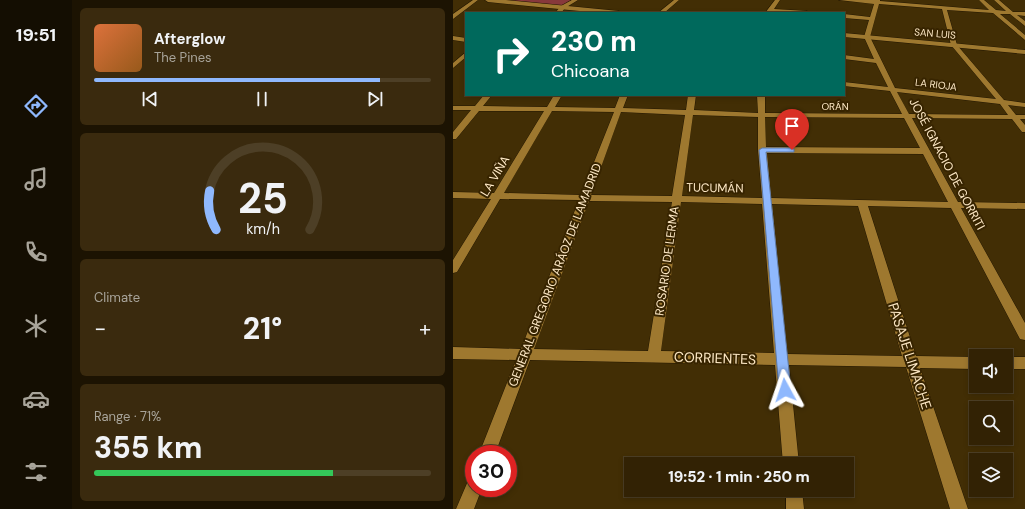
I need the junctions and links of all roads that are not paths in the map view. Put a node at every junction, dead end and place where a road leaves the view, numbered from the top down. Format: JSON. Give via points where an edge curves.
{"nodes":[{"id":1,"x":476,"y":0,"type":"edge"},
{"id":2,"x":488,"y":0,"type":"edge"},
{"id":3,"x":576,"y":0,"type":"edge"},
{"id":4,"x":677,"y":0,"type":"edge"},
{"id":5,"x":778,"y":0,"type":"edge"},
{"id":6,"x":841,"y":0,"type":"edge"},
{"id":7,"x":981,"y":0,"type":"edge"},
{"id":8,"x":996,"y":0,"type":"edge"},
{"id":9,"x":878,"y":1,"type":"edge"},
{"id":10,"x":563,"y":7,"type":"junction"},
{"id":11,"x":944,"y":8,"type":"junction"},
{"id":12,"x":769,"y":11,"type":"edge"},
{"id":13,"x":559,"y":12,"type":"edge"},
{"id":14,"x":610,"y":12,"type":"edge"},
{"id":15,"x":662,"y":12,"type":"edge"},
{"id":16,"x":788,"y":12,"type":"edge"},
{"id":17,"x":994,"y":12,"type":"junction"},
{"id":18,"x":1012,"y":13,"type":"junction"},
{"id":19,"x":1025,"y":14,"type":"edge"},
{"id":20,"x":454,"y":16,"type":"edge"},
{"id":21,"x":465,"y":16,"type":"edge"},
{"id":22,"x":845,"y":16,"type":"edge"},
{"id":23,"x":873,"y":19,"type":"junction"},
{"id":24,"x":1025,"y":24,"type":"edge"},
{"id":25,"x":845,"y":35,"type":"edge"},
{"id":26,"x":867,"y":37,"type":"junction"},
{"id":27,"x":453,"y":38,"type":"edge"},
{"id":28,"x":1025,"y":38,"type":"edge"},
{"id":29,"x":465,"y":40,"type":"edge"},
{"id":30,"x":953,"y":45,"type":"junction"},
{"id":31,"x":1025,"y":52,"type":"edge"},
{"id":32,"x":465,"y":55,"type":"edge"},
{"id":33,"x":845,"y":57,"type":"edge"},
{"id":34,"x":878,"y":61,"type":"junction"},
{"id":35,"x":453,"y":66,"type":"edge"},
{"id":36,"x":845,"y":84,"type":"edge"},
{"id":37,"x":892,"y":89,"type":"junction"},
{"id":38,"x":487,"y":96,"type":"edge"},
{"id":39,"x":557,"y":96,"type":"edge"},
{"id":40,"x":624,"y":96,"type":"edge"},
{"id":41,"x":692,"y":96,"type":"edge"},
{"id":42,"x":761,"y":96,"type":"edge"},
{"id":43,"x":1002,"y":103,"type":"junction"},
{"id":44,"x":1025,"y":105,"type":"edge"},
{"id":45,"x":453,"y":108,"type":"edge"},
{"id":46,"x":477,"y":108,"type":"junction"},
{"id":47,"x":549,"y":109,"type":"junction"},
{"id":48,"x":618,"y":110,"type":"junction"},
{"id":49,"x":689,"y":112,"type":"junction"},
{"id":50,"x":763,"y":115,"type":"junction"},
{"id":51,"x":908,"y":116,"type":"junction"},
{"id":52,"x":1013,"y":116,"type":"junction"},
{"id":53,"x":1025,"y":116,"type":"edge"},
{"id":54,"x":1025,"y":130,"type":"edge"},
{"id":55,"x":453,"y":137,"type":"edge"},
{"id":56,"x":762,"y":150,"type":"junction"},
{"id":57,"x":925,"y":151,"type":"junction"},
{"id":58,"x":453,"y":195,"type":"edge"},
{"id":59,"x":497,"y":196,"type":"junction"},
{"id":60,"x":583,"y":198,"type":"junction"},
{"id":61,"x":676,"y":200,"type":"junction"},
{"id":62,"x":767,"y":201,"type":"junction"},
{"id":63,"x":862,"y":203,"type":"junction"},
{"id":64,"x":955,"y":205,"type":"junction"},
{"id":65,"x":1025,"y":206,"type":"edge"},
{"id":66,"x":453,"y":269,"type":"edge"},
{"id":67,"x":1025,"y":335,"type":"edge"},
{"id":68,"x":453,"y":353,"type":"edge"},
{"id":69,"x":526,"y":354,"type":"junction"},
{"id":70,"x":654,"y":356,"type":"junction"},
{"id":71,"x":783,"y":360,"type":"junction"},
{"id":72,"x":911,"y":362,"type":"junction"},
{"id":73,"x":969,"y":363,"type":"edge"},
{"id":74,"x":1013,"y":363,"type":"edge"},
{"id":75,"x":1025,"y":363,"type":"edge"},
{"id":76,"x":491,"y":445,"type":"edge"},
{"id":77,"x":790,"y":457,"type":"edge"},
{"id":78,"x":470,"y":497,"type":"edge"},
{"id":79,"x":794,"y":497,"type":"edge"},
{"id":80,"x":465,"y":509,"type":"edge"},
{"id":81,"x":795,"y":509,"type":"edge"},
{"id":82,"x":959,"y":509,"type":"edge"}],
"edges":[{"from":1,"to":20,"type":"street"},
{"from":2,"to":10,"type":"street"},
{"from":3,"to":10,"type":"street"},
{"from":4,"to":15,"type":"street"},
{"from":5,"to":12,"type":"street"},
{"from":6,"to":9,"type":"street"},
{"from":7,"to":17,"type":"street"},
{"from":8,"to":18,"type":"street"},
{"from":9,"to":11,"type":"street"},
{"from":9,"to":23,"type":"street"},
{"from":10,"to":13,"type":"street"},
{"from":10,"to":14,"type":"street"},
{"from":11,"to":17,"type":"street"},
{"from":11,"to":30,"type":"street"},
{"from":12,"to":16,"type":"street"},
{"from":17,"to":18,"type":"street"},
{"from":17,"to":28,"type":"street"},
{"from":18,"to":19,"type":"street"},
{"from":18,"to":24,"type":"street"},
{"from":20,"to":21,"type":"street"},
{"from":22,"to":23,"type":"street"},
{"from":23,"to":26,"type":"street"},
{"from":25,"to":26,"type":"street","name":"SAN LUIS"},
{"from":26,"to":30,"type":"street","name":"SAN LUIS"},
{"from":26,"to":34,"type":"street","name":"JOSÉ IGNACIO DE GORRITI"},
{"from":27,"to":29,"type":"street"},
{"from":30,"to":31,"type":"street","name":"SAN LUIS"},
{"from":30,"to":43,"type":"street"},
{"from":32,"to":35,"type":"street"},
{"from":33,"to":34,"type":"street"},
{"from":34,"to":37,"type":"street","name":"JOSÉ IGNACIO DE GORRITI"},
{"from":36,"to":37,"type":"street","name":"LA RIOJA"},
{"from":37,"to":43,"type":"street","name":"LA RIOJA"},
{"from":37,"to":51,"type":"street","name":"JOSÉ IGNACIO DE GORRITI"},
{"from":38,"to":46,"type":"street"},
{"from":39,"to":47,"type":"street","name":"LA VIÑA"},
{"from":40,"to":48,"type":"street","name":"GENERAL GREGORIO ARÁOZ DE LAMADRID"},
{"from":41,"to":49,"type":"street","name":"ROSARIO DE LERMA"},
{"from":42,"to":50,"type":"street"},
{"from":43,"to":44,"type":"street","name":"LA RIOJA"},
{"from":43,"to":52,"type":"street"},
{"from":45,"to":46,"type":"street","name":"ORÁN"},
{"from":46,"to":47,"type":"street","name":"ORÁN"},
{"from":46,"to":55,"type":"street"},
{"from":47,"to":48,"type":"street","name":"ORÁN"},
{"from":47,"to":59,"type":"street","name":"LA VIÑA"},
{"from":48,"to":49,"type":"street","name":"ORÁN"},
{"from":48,"to":60,"type":"street","name":"GENERAL GREGORIO ARÁOZ DE LAMADRID"},
{"from":49,"to":50,"type":"street","name":"ORÁN"},
{"from":49,"to":61,"type":"street","name":"ROSARIO DE LERMA"},
{"from":50,"to":51,"type":"street","name":"ORÁN"},
{"from":50,"to":56,"type":"street"},
{"from":51,"to":52,"type":"street","name":"ORÁN"},
{"from":51,"to":57,"type":"street","name":"JOSÉ IGNACIO DE GORRITI"},
{"from":52,"to":53,"type":"street","name":"ORÁN"},
{"from":52,"to":54,"type":"street"},
{"from":56,"to":57,"type":"street"},
{"from":56,"to":62,"type":"street"},
{"from":57,"to":64,"type":"street","name":"JOSÉ IGNACIO DE GORRITI"},
{"from":58,"to":59,"type":"street","name":"TUCUMÁN"},
{"from":59,"to":60,"type":"street","name":"TUCUMÁN"},
{"from":59,"to":66,"type":"street","name":"LA VIÑA"},
{"from":60,"to":61,"type":"street","name":"TUCUMÁN"},
{"from":60,"to":69,"type":"street","name":"GENERAL GREGORIO ARÁOZ DE LAMADRID"},
{"from":61,"to":62,"type":"street","name":"TUCUMÁN"},
{"from":61,"to":70,"type":"street","name":"ROSARIO DE LERMA"},
{"from":62,"to":63,"type":"street","name":"TUCUMÁN"},
{"from":62,"to":71,"type":"street"},
{"from":63,"to":64,"type":"street","name":"TUCUMÁN"},
{"from":63,"to":72,"type":"street","name":"PASAJE LIMACHE"},
{"from":64,"to":65,"type":"street","name":"TUCUMÁN"},
{"from":64,"to":67,"type":"street","name":"JOSÉ IGNACIO DE GORRITI"},
{"from":68,"to":69,"type":"street","name":"CORRIENTES"},
{"from":69,"to":70,"type":"street","name":"CORRIENTES"},
{"from":69,"to":76,"type":"street","name":"GENERAL GREGORIO ARÁOZ DE LAMADRID"},
{"from":70,"to":71,"type":"street","name":"CORRIENTES"},
{"from":71,"to":72,"type":"street","name":"CORRIENTES"},
{"from":71,"to":77,"type":"street"},
{"from":72,"to":73,"type":"street","name":"CORRIENTES"},
{"from":72,"to":82,"type":"street","name":"PASAJE LIMACHE"},
{"from":74,"to":75,"type":"street"},
{"from":78,"to":80,"type":"street"},
{"from":79,"to":81,"type":"street"}]}
